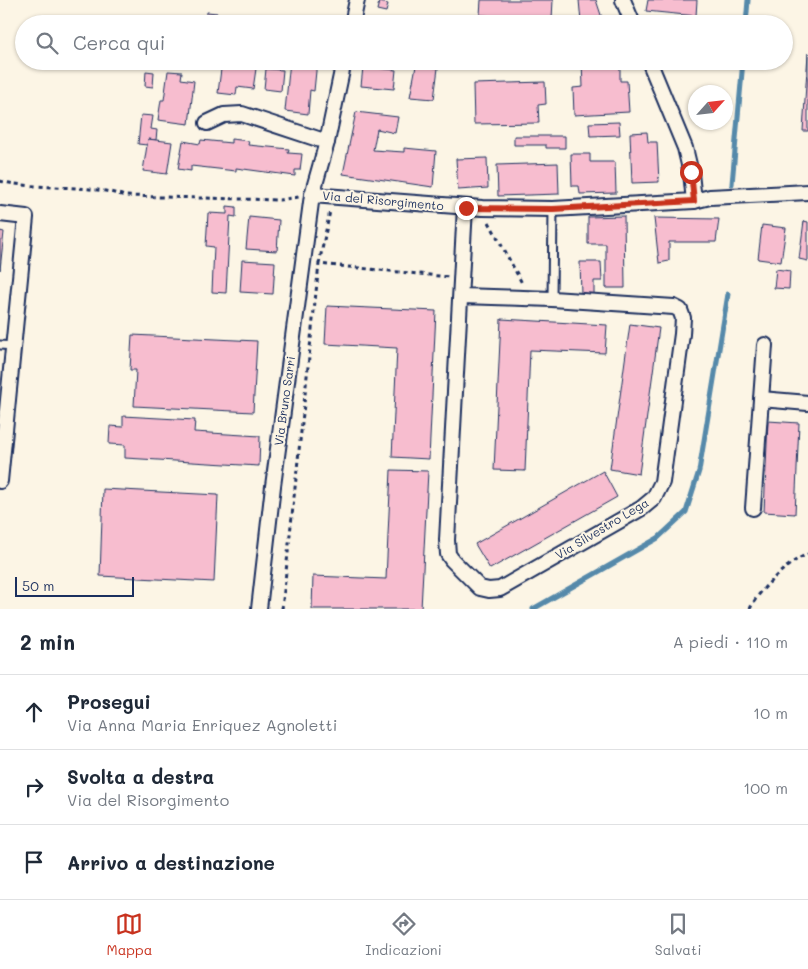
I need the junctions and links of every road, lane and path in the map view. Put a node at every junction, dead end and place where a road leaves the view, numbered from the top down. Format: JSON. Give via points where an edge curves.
{"nodes":[{"id":1,"x":357,"y":0,"type":"edge"},
{"id":2,"x":623,"y":0,"type":"edge"},
{"id":3,"x":354,"y":15,"type":"edge"},
{"id":4,"x":629,"y":15,"type":"edge"},
{"id":5,"x":342,"y":70,"type":"edge"},
{"id":6,"x":653,"y":70,"type":"edge"},
{"id":7,"x":207,"y":123,"type":"dead end"},
{"id":8,"x":327,"y":142,"type":"junction"},
{"id":9,"x":0,"y":181,"type":"edge"},
{"id":10,"x":808,"y":192,"type":"edge"},
{"id":11,"x":312,"y":195,"type":"junction"},
{"id":12,"x":332,"y":197,"type":"junction"},
{"id":13,"x":694,"y":201,"type":"junction"},
{"id":14,"x":466,"y":208,"type":"junction"},
{"id":15,"x":482,"y":208,"type":"junction"},
{"id":16,"x":553,"y":209,"type":"junction"},
{"id":17,"x":0,"y":214,"type":"edge"},
{"id":18,"x":319,"y":264,"type":"junction"},
{"id":19,"x":462,"y":278,"type":"junction"},
{"id":20,"x":461,"y":296,"type":"junction"},
{"id":21,"x":530,"y":298,"type":"junction"},
{"id":22,"x":552,"y":299,"type":"junction"},
{"id":23,"x":0,"y":344,"type":"edge"},
{"id":24,"x":765,"y":345,"type":"dead end"},
{"id":25,"x":14,"y":346,"type":"junction"},
{"id":26,"x":762,"y":399,"type":"junction"},
{"id":27,"x":808,"y":402,"type":"edge"},
{"id":28,"x":0,"y":476,"type":"edge"},
{"id":29,"x":753,"y":508,"type":"dead end"},
{"id":30,"x":808,"y":554,"type":"edge"},
{"id":31,"x":260,"y":608,"type":"edge"},
{"id":32,"x":282,"y":609,"type":"edge"},
{"id":33,"x":750,"y":609,"type":"edge"}],
"edges":[{"from":1,"to":3,"type":"street"},
{"from":2,"to":4,"type":"street"},
{"from":5,"to":8,"type":"street","name":"Via del Risorgimento"},
{"from":6,"to":13,"type":"street","via":[[685,148]]},
{"from":7,"to":8,"type":"street","via":[[224,114],[242,114]]},
{"from":8,"to":11,"type":"street","name":"Via del Risorgimento"},
{"from":9,"to":11,"type":"path","via":[[125,196],[279,200]]},
{"from":10,"to":13,"type":"street","name":"Via del Risorgimento","via":[[710,197]]},
{"from":11,"to":12,"type":"street","name":"Via del Risorgimento"},
{"from":11,"to":31,"type":"street","name":"Via Bruno Sarri"},
{"from":12,"to":14,"type":"street","name":"Via del Risorgimento"},
{"from":12,"to":18,"type":"path"},
{"from":13,"to":16,"type":"street","name":"Via del Risorgimento"},
{"from":14,"to":15,"type":"street","name":"Via del Risorgimento"},
{"from":14,"to":19,"type":"street","name":"Via Silvestro Lega"},
{"from":15,"to":16,"type":"street","name":"Via del Risorgimento"},
{"from":15,"to":21,"type":"path"},
{"from":16,"to":22,"type":"lane"},
{"from":17,"to":25,"type":"street","via":[[26,217]]},
{"from":18,"to":19,"type":"path"},
{"from":18,"to":32,"type":"path"},
{"from":19,"to":20,"type":"street","name":"Via Silvestro Lega"},
{"from":20,"to":21,"type":"street","name":"Via Silvestro Lega"},
{"from":20,"to":22,"type":"street","name":"Via Silvestro Lega","via":[[447,548],[452,560],[480,588],[489,590],[500,589],[642,508],[654,498],[662,482],[682,314],[674,307]]},
{"from":21,"to":22,"type":"street","name":"Via Silvestro Lega"},
{"from":23,"to":25,"type":"lane"},
{"from":24,"to":26,"type":"street"},
{"from":25,"to":28,"type":"street"},
{"from":26,"to":27,"type":"street"},
{"from":26,"to":29,"type":"street"},
{"from":30,"to":33,"type":"path","via":[[777,574]]}]}
